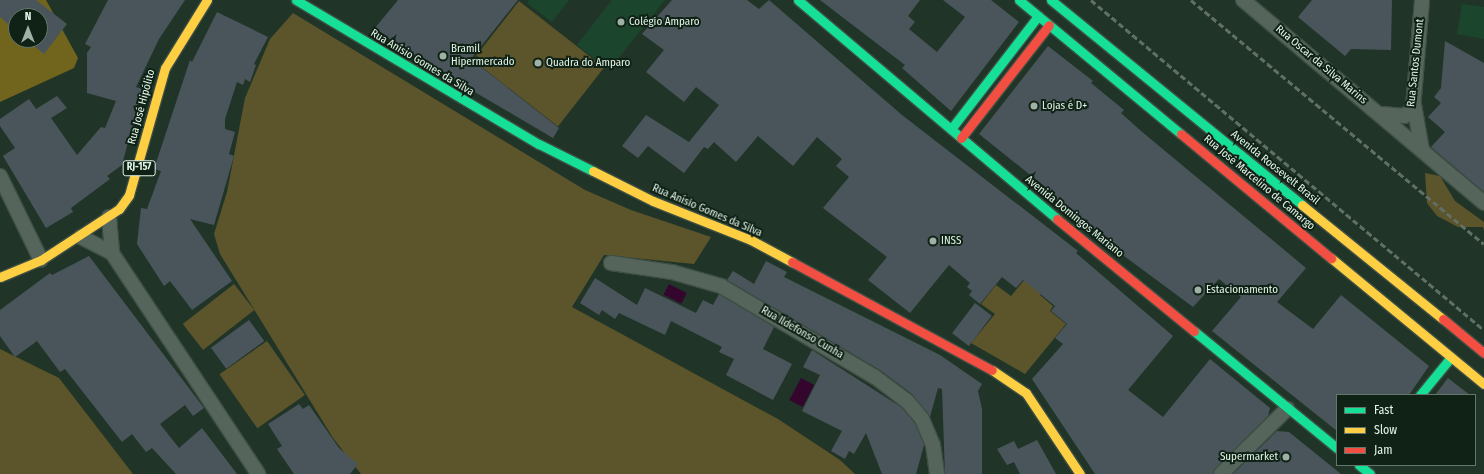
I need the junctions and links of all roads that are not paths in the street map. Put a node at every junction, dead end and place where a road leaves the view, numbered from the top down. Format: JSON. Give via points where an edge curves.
{"nodes":[{"id":1,"x":207,"y":0,"type":"edge"},
{"id":2,"x":296,"y":0,"type":"edge"},
{"id":3,"x":798,"y":0,"type":"edge"},
{"id":4,"x":1019,"y":0,"type":"edge"},
{"id":5,"x":1051,"y":0,"type":"edge"},
{"id":6,"x":1243,"y":0,"type":"edge"},
{"id":7,"x":1422,"y":0,"type":"edge"},
{"id":8,"x":1038,"y":16,"type":"junction"},
{"id":9,"x":1049,"y":25,"type":"junction"},
{"id":10,"x":1414,"y":104,"type":"junction"},
{"id":11,"x":1376,"y":111,"type":"junction"},
{"id":12,"x":951,"y":128,"type":"junction"},
{"id":13,"x":961,"y":138,"type":"junction"},
{"id":14,"x":1422,"y":150,"type":"junction"},
{"id":15,"x":0,"y":176,"type":"edge"},
{"id":16,"x":1484,"y":203,"type":"edge"},
{"id":17,"x":109,"y":217,"type":"junction"},
{"id":18,"x":81,"y":237,"type":"junction"},
{"id":19,"x":112,"y":253,"type":"junction"},
{"id":20,"x":41,"y":260,"type":"junction"},
{"id":21,"x":611,"y":263,"type":"dead end"},
{"id":22,"x":0,"y":277,"type":"edge"},
{"id":23,"x":1484,"y":354,"type":"edge"},
{"id":24,"x":1450,"y":358,"type":"junction"},
{"id":25,"x":1484,"y":384,"type":"edge"},
{"id":26,"x":1421,"y":394,"type":"edge"},
{"id":27,"x":1287,"y":409,"type":"junction"},
{"id":28,"x":1336,"y":447,"type":"edge"},
{"id":29,"x":1361,"y":466,"type":"edge"},
{"id":30,"x":258,"y":474,"type":"edge"},
{"id":31,"x":937,"y":474,"type":"edge"},
{"id":32,"x":1080,"y":474,"type":"edge"},
{"id":33,"x":1221,"y":474,"type":"edge"},
{"id":34,"x":1370,"y":474,"type":"edge"}],
"edges":[{"from":1,"to":17,"type":"main road","name":"Rua José Hipólito","number":"RJ-157","via":[[170,56],[157,90],[135,184],[119,209]]},
{"from":2,"to":32,"type":"main road","name":"Rua Anísio Gomes da Silva","via":[[539,144],[653,201],[751,240],[1008,379],[1026,393]]},
{"from":3,"to":12,"type":"main road","name":"Avenida Domingos Mariano"},
{"from":4,"to":8,"type":"main road","name":"Rua José Marcelino de Camargo"},
{"from":5,"to":23,"type":"main road","name":"Avenida Roosevelt Brasil"},
{"from":6,"to":11,"type":"street","name":"Rua Oscar da Silva Marins"},
{"from":7,"to":10,"type":"street","name":"Rua Santos Dumont"},
{"from":8,"to":9,"type":"main road","name":"Rua José Marcelino de Camargo"},
{"from":8,"to":12,"type":"main road"},
{"from":9,"to":13,"type":"main road"},
{"from":9,"to":24,"type":"main road","name":"Rua José Marcelino de Camargo"},
{"from":10,"to":11,"type":"street","name":"Rua Santos Dumont","via":[[1405,116],[1389,117]]},
{"from":10,"to":14,"type":"street"},
{"from":11,"to":14,"type":"street","name":"Rua Oscar da Silva Marins"},
{"from":12,"to":13,"type":"main road","name":"Avenida Domingos Mariano"},
{"from":13,"to":27,"type":"main road","name":"Avenida Domingos Mariano"},
{"from":14,"to":16,"type":"street","name":"Rua Oscar da Silva Marins"},
{"from":15,"to":20,"type":"street"},
{"from":17,"to":18,"type":"main road","name":"Rua José Hipólito","number":"RJ-157"},
{"from":17,"to":19,"type":"street"},
{"from":18,"to":19,"type":"street"},
{"from":18,"to":20,"type":"main road","name":"Rua José Hipólito","number":"RJ-157"},
{"from":19,"to":30,"type":"street"},
{"from":20,"to":22,"type":"main road","name":"Rua José Hipólito","number":"RJ-157"},
{"from":21,"to":31,"type":"street","name":"Rua Ildefonso Cunha","via":[[672,272],[721,286],[875,377],[907,401],[922,419],[933,445]]},
{"from":24,"to":25,"type":"main road","name":"Rua José Marcelino de Camargo"},
{"from":24,"to":26,"type":"main road"},
{"from":27,"to":28,"type":"main road","name":"Avenida Domingos Mariano"},
{"from":27,"to":33,"type":"street"},
{"from":29,"to":34,"type":"main road"}]}
